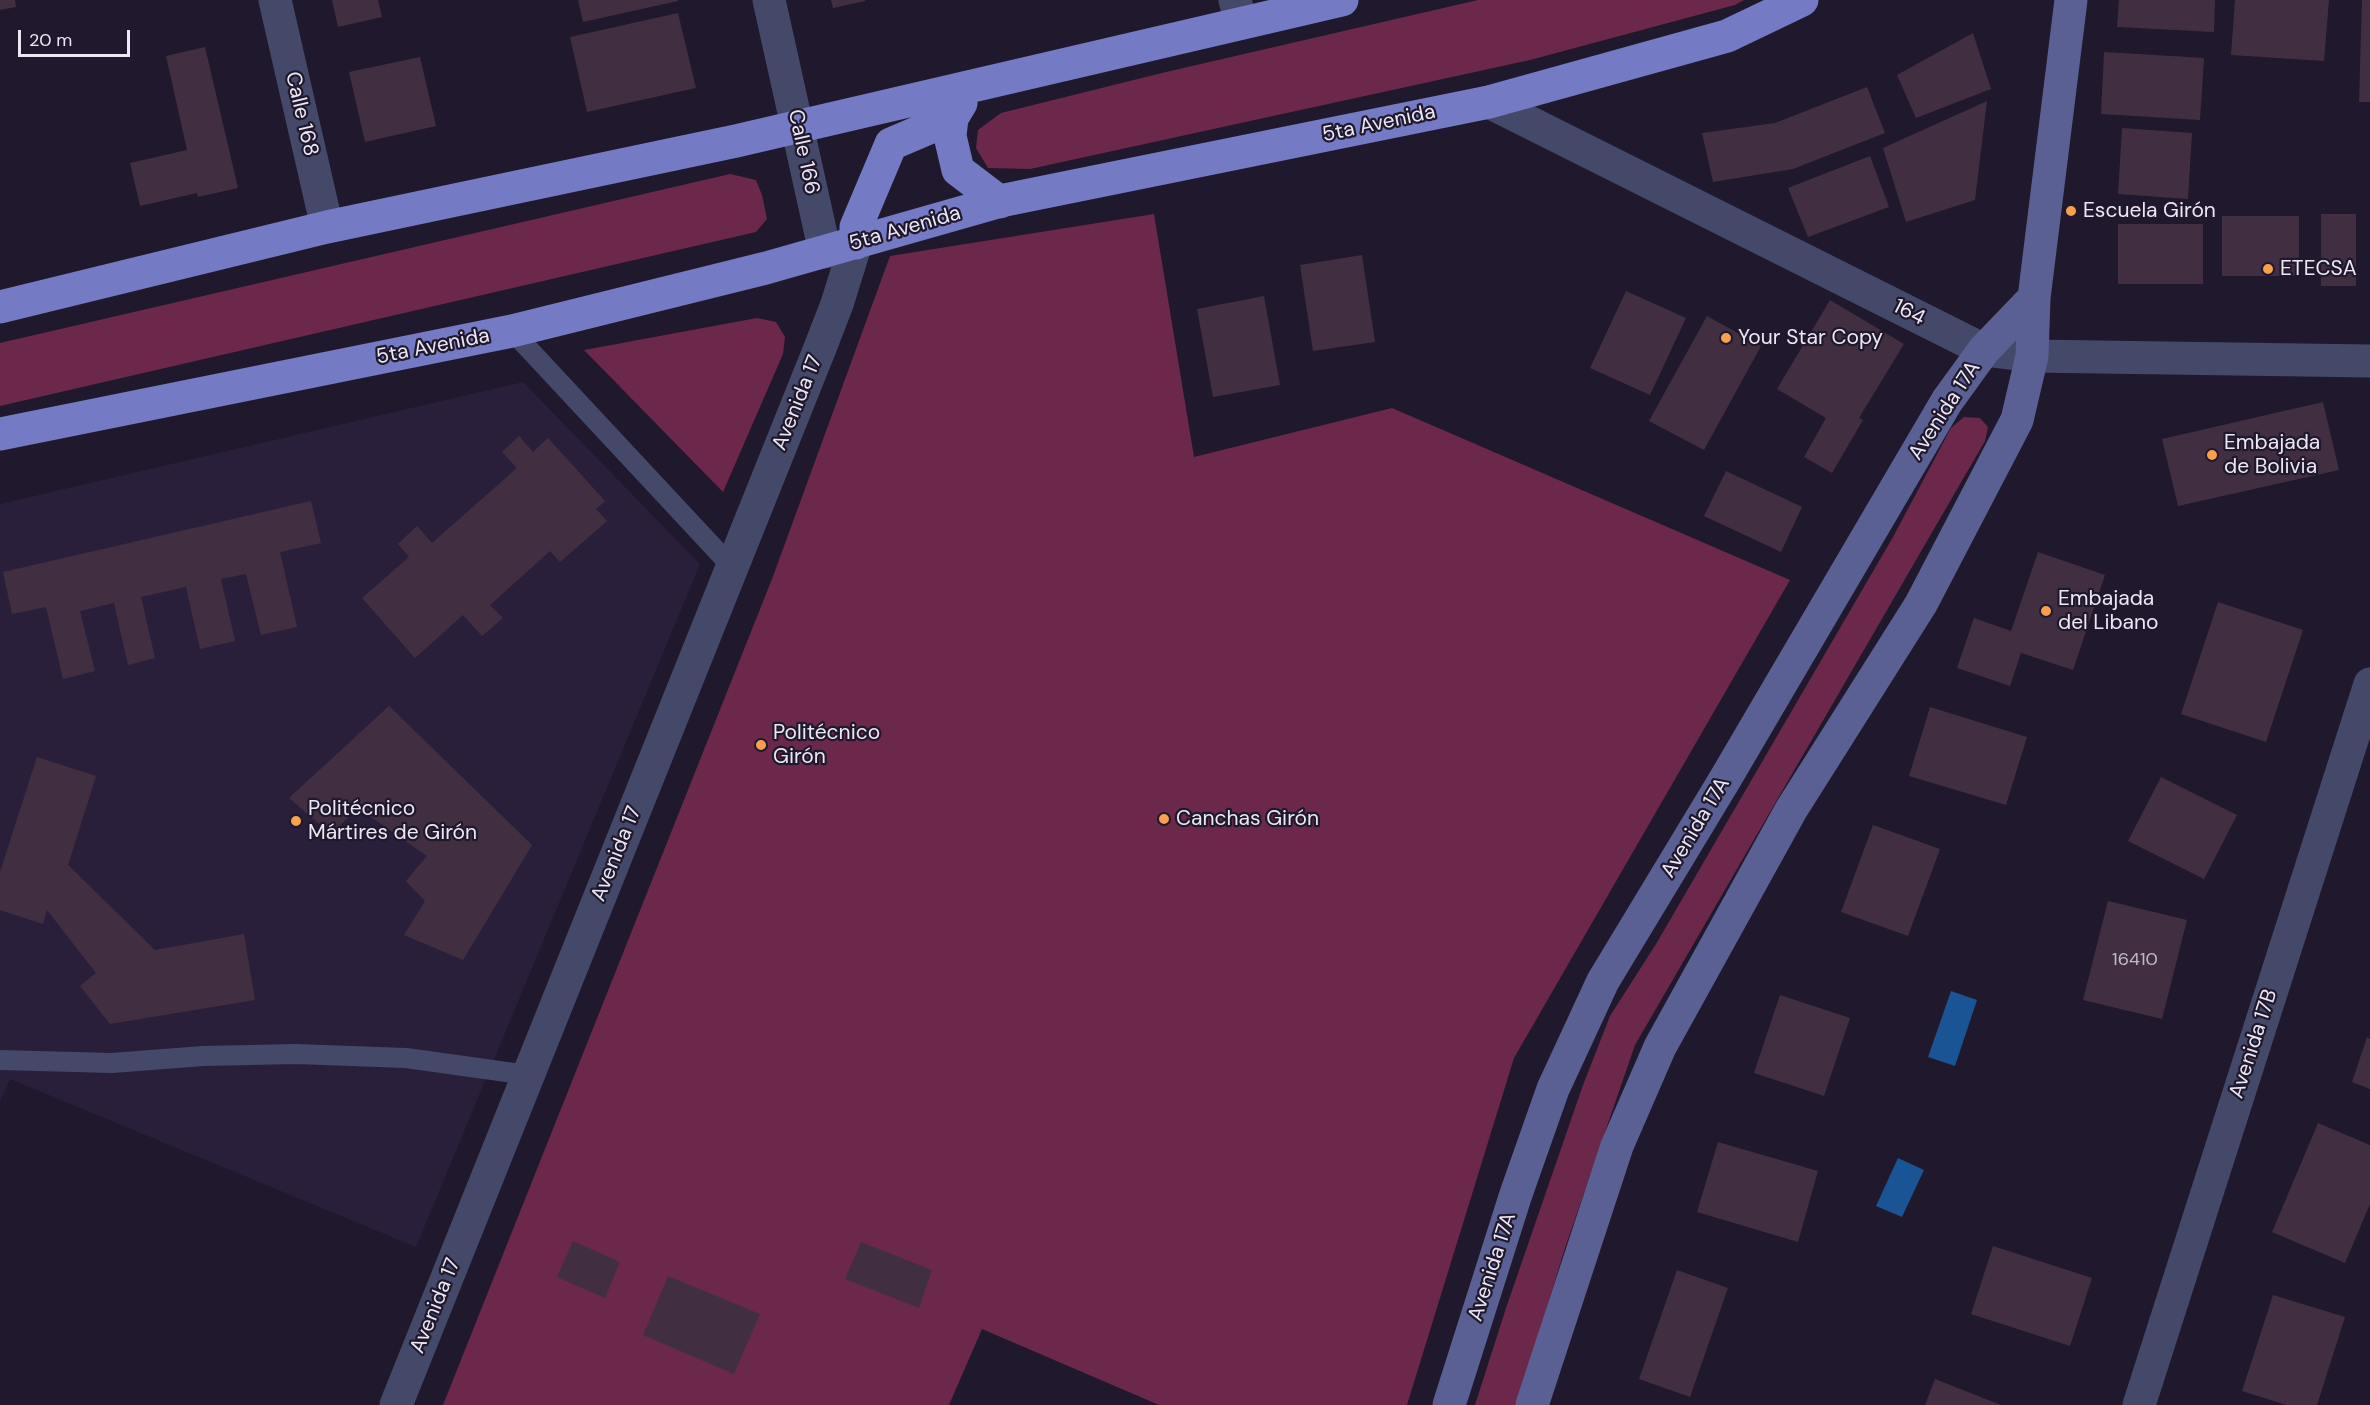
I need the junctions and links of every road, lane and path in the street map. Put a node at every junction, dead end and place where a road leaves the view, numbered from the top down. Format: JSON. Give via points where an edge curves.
{"nodes":[{"id":1,"x":275,"y":0,"type":"edge"},
{"id":2,"x":769,"y":0,"type":"edge"},
{"id":3,"x":1342,"y":0,"type":"edge"},
{"id":4,"x":1802,"y":0,"type":"edge"},
{"id":5,"x":2071,"y":0,"type":"edge"},
{"id":6,"x":1238,"y":12,"type":"edge"},
{"id":7,"x":972,"y":86,"type":"junction"},
{"id":8,"x":1489,"y":102,"type":"junction"},
{"id":9,"x":952,"y":118,"type":"junction"},
{"id":10,"x":798,"y":127,"type":"junction"},
{"id":11,"x":1000,"y":202,"type":"junction"},
{"id":12,"x":327,"y":227,"type":"junction"},
{"id":13,"x":856,"y":243,"type":"junction"},
{"id":14,"x":825,"y":252,"type":"junction"},
{"id":15,"x":2034,"y":298,"type":"junction"},
{"id":16,"x":837,"y":304,"type":"junction"},
{"id":17,"x":0,"y":307,"type":"edge"},
{"id":18,"x":512,"y":331,"type":"junction"},
{"id":19,"x":1984,"y":350,"type":"junction"},
{"id":20,"x":2032,"y":356,"type":"junction"},
{"id":21,"x":2370,"y":361,"type":"edge"},
{"id":22,"x":0,"y":434,"type":"edge"},
{"id":23,"x":732,"y":567,"type":"junction"},
{"id":24,"x":2370,"y":684,"type":"edge"},
{"id":25,"x":0,"y":1060,"type":"edge"},
{"id":26,"x":528,"y":1075,"type":"junction"},
{"id":27,"x":396,"y":1405,"type":"edge"},
{"id":28,"x":1449,"y":1405,"type":"edge"},
{"id":29,"x":1532,"y":1405,"type":"edge"},
{"id":30,"x":2139,"y":1405,"type":"edge"}],
"edges":[{"from":1,"to":12,"type":"street","name":"Calle 168"},
{"from":2,"to":10,"type":"street","name":"Calle 166"},
{"from":3,"to":6,"type":"highway"},
{"from":4,"to":8,"type":"highway","name":"5ta Avenida","via":[[1727,36]]},
{"from":5,"to":15,"type":"main road"},
{"from":6,"to":7,"type":"highway"},
{"from":7,"to":9,"type":"highway"},
{"from":7,"to":10,"type":"highway"},
{"from":8,"to":11,"type":"highway","name":"5ta Avenida"},
{"from":8,"to":19,"type":"street","name":"164"},
{"from":9,"to":11,"type":"highway","via":[[950,136],[958,170]]},
{"from":9,"to":13,"type":"highway","via":[[891,144],[856,227]]},
{"from":10,"to":12,"type":"highway"},
{"from":10,"to":14,"type":"street","name":"Calle 166"},
{"from":11,"to":13,"type":"highway","name":"5ta Avenida"},
{"from":12,"to":17,"type":"highway"},
{"from":13,"to":14,"type":"highway","name":"5ta Avenida"},
{"from":13,"to":16,"type":"street","name":"Avenida 17"},
{"from":14,"to":16,"type":"street","name":"Calle 166"},
{"from":14,"to":18,"type":"highway","name":"5ta Avenida"},
{"from":15,"to":19,"type":"main road","name":"Avenida 17A"},
{"from":15,"to":20,"type":"main road"},
{"from":16,"to":23,"type":"street","name":"Avenida 17"},
{"from":18,"to":22,"type":"highway","name":"5ta Avenida"},
{"from":18,"to":23,"type":"lane"},
{"from":19,"to":20,"type":"street","name":"164"},
{"from":19,"to":28,"type":"main road","name":"Avenida 17A","via":[[1947,401],[1604,981],[1553,1089]]},
{"from":20,"to":21,"type":"street","name":"164"},
{"from":20,"to":29,"type":"main road","via":[[2017,420],[1922,604],[1791,810],[1660,1047],[1617,1146]]},
{"from":23,"to":26,"type":"street","name":"Avenida 17"},
{"from":24,"to":30,"type":"street","name":"Avenida 17B"},
{"from":25,"to":26,"type":"lane","via":[[112,1063],[203,1056],[307,1055],[406,1058]]},
{"from":26,"to":27,"type":"street","name":"Avenida 17"}]}
